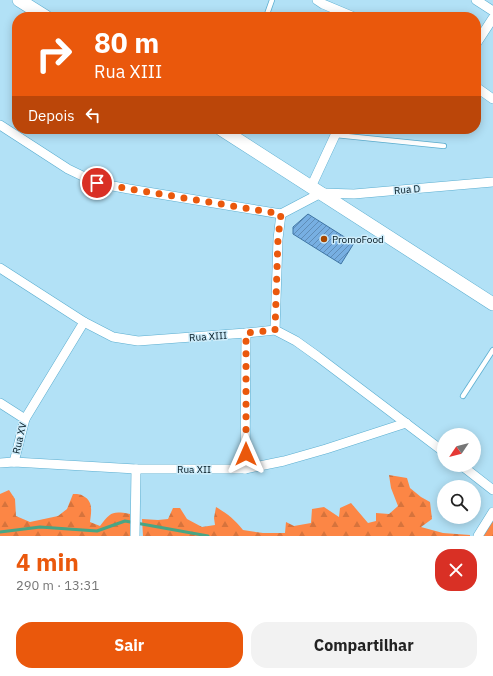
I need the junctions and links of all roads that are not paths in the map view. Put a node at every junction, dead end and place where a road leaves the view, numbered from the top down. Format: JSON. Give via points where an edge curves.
{"nodes":[{"id":1,"x":19,"y":0,"type":"edge"},
{"id":2,"x":272,"y":0,"type":"edge"},
{"id":3,"x":317,"y":0,"type":"edge"},
{"id":4,"x":476,"y":0,"type":"edge"},
{"id":5,"x":38,"y":12,"type":"edge"},
{"id":6,"x":268,"y":12,"type":"edge"},
{"id":7,"x":342,"y":12,"type":"edge"},
{"id":8,"x":493,"y":12,"type":"edge"},
{"id":9,"x":493,"y":18,"type":"edge"},
{"id":10,"x":481,"y":36,"type":"edge"},
{"id":11,"x":481,"y":91,"type":"edge"},
{"id":12,"x":493,"y":99,"type":"edge"},
{"id":13,"x":0,"y":125,"type":"edge"},
{"id":14,"x":12,"y":133,"type":"edge"},
{"id":15,"x":14,"y":134,"type":"edge"},
{"id":16,"x":229,"y":134,"type":"edge"},
{"id":17,"x":336,"y":134,"type":"edge"},
{"id":18,"x":352,"y":134,"type":"edge"},
{"id":19,"x":444,"y":146,"type":"dead end"},
{"id":20,"x":493,"y":182,"type":"edge"},
{"id":21,"x":316,"y":190,"type":"junction"},
{"id":22,"x":281,"y":214,"type":"junction"},
{"id":23,"x":0,"y":268,"type":"edge"},
{"id":24,"x":493,"y":304,"type":"edge"},
{"id":25,"x":84,"y":322,"type":"junction"},
{"id":26,"x":275,"y":330,"type":"junction"},
{"id":27,"x":246,"y":333,"type":"junction"},
{"id":28,"x":493,"y":350,"type":"edge"},
{"id":29,"x":463,"y":396,"type":"dead end"},
{"id":30,"x":0,"y":403,"type":"edge"},
{"id":31,"x":26,"y":419,"type":"junction"},
{"id":32,"x":406,"y":423,"type":"junction"},
{"id":33,"x":437,"y":447,"type":"edge"},
{"id":34,"x":14,"y":462,"type":"junction"},
{"id":35,"x":0,"y":463,"type":"edge"},
{"id":36,"x":136,"y":469,"type":"junction"},
{"id":37,"x":246,"y":469,"type":"junction"},
{"id":38,"x":470,"y":472,"type":"edge"},
{"id":39,"x":493,"y":490,"type":"edge"},
{"id":40,"x":493,"y":512,"type":"edge"},
{"id":41,"x":135,"y":533,"type":"edge"},
{"id":42,"x":478,"y":536,"type":"edge"}],
"edges":[{"from":1,"to":5,"type":"main road"},
{"from":2,"to":6,"type":"lane"},
{"from":3,"to":7,"type":"street"},
{"from":4,"to":8,"type":"street"},
{"from":9,"to":10,"type":"street"},
{"from":11,"to":12,"type":"street"},
{"from":13,"to":14,"type":"street"},
{"from":15,"to":22,"type":"street","via":[[68,169],[97,183]]},
{"from":16,"to":21,"type":"main road"},
{"from":17,"to":21,"type":"street"},
{"from":18,"to":19,"type":"lane"},
{"from":20,"to":21,"type":"street","name":"Rua D","via":[[354,194]]},
{"from":21,"to":22,"type":"street"},
{"from":21,"to":24,"type":"main road"},
{"from":22,"to":26,"type":"street"},
{"from":23,"to":25,"type":"street","name":"Rua XIII"},
{"from":25,"to":27,"type":"street","name":"Rua XIII","via":[[113,337],[138,341]]},
{"from":25,"to":31,"type":"street"},
{"from":26,"to":27,"type":"street","name":"Rua XIII"},
{"from":26,"to":32,"type":"street","via":[[296,341]]},
{"from":27,"to":37,"type":"street"},
{"from":28,"to":29,"type":"lane"},
{"from":30,"to":31,"type":"street","name":"Rua XV"},
{"from":31,"to":34,"type":"street","name":"Rua XV"},
{"from":32,"to":33,"type":"street"},
{"from":32,"to":37,"type":"street","name":"Rua XII","via":[[326,449]]},
{"from":34,"to":35,"type":"street","name":"Rua XII"},
{"from":34,"to":36,"type":"street","name":"Rua XII"},
{"from":36,"to":37,"type":"street","name":"Rua XII"},
{"from":36,"to":41,"type":"street"},
{"from":38,"to":39,"type":"street"},
{"from":40,"to":42,"type":"street"}]}
